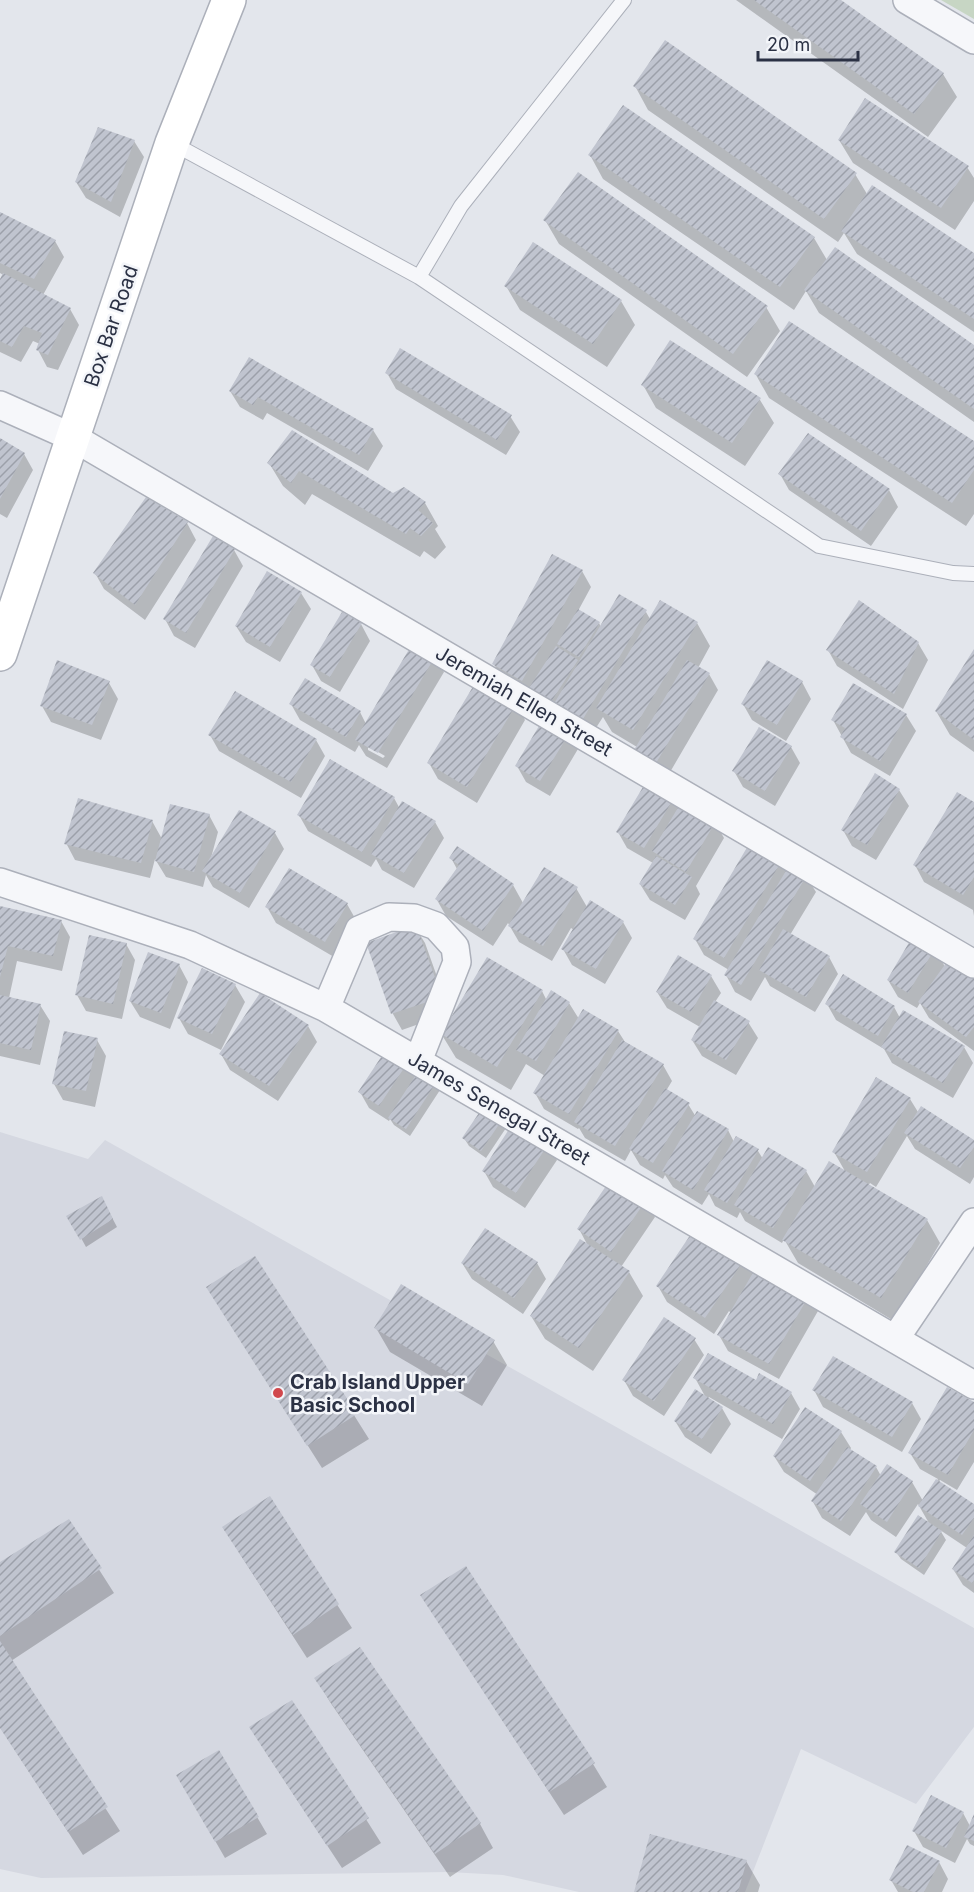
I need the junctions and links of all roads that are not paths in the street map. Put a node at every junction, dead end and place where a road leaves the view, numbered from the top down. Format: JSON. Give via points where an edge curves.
{"nodes":[{"id":1,"x":229,"y":0,"type":"edge"},
{"id":2,"x":624,"y":0,"type":"edge"},
{"id":3,"x":907,"y":0,"type":"edge"},
{"id":4,"x":974,"y":39,"type":"edge"},
{"id":5,"x":172,"y":143,"type":"junction"},
{"id":6,"x":419,"y":277,"type":"junction"},
{"id":7,"x":0,"y":405,"type":"edge"},
{"id":8,"x":74,"y":438,"type":"junction"},
{"id":9,"x":974,"y":574,"type":"edge"},
{"id":10,"x":0,"y":654,"type":"edge"},
{"id":11,"x":0,"y":882,"type":"edge"},
{"id":12,"x":974,"y":964,"type":"edge"},
{"id":13,"x":326,"y":1008,"type":"junction"},
{"id":14,"x":418,"y":1061,"type":"junction"},
{"id":15,"x":974,"y":1222,"type":"edge"},
{"id":16,"x":895,"y":1339,"type":"junction"},
{"id":17,"x":974,"y":1385,"type":"edge"}],
"edges":[{"from":1,"to":5,"type":"street","name":"Box Bar Road"},
{"from":2,"to":6,"type":"lane","via":[[461,206]]},
{"from":3,"to":4,"type":"street"},
{"from":5,"to":6,"type":"lane"},
{"from":5,"to":8,"type":"street","name":"Box Bar Road"},
{"from":6,"to":9,"type":"lane","via":[[819,546]]},
{"from":7,"to":8,"type":"street","name":"Jeremiah Ellen Street"},
{"from":8,"to":10,"type":"street","name":"Box Bar Road"},
{"from":8,"to":12,"type":"street","name":"Jeremiah Ellen Street"},
{"from":11,"to":13,"type":"street","name":"James Senegal Street","via":[[190,945]]},
{"from":13,"to":14,"type":"street","name":"James Senegal Street"},
{"from":13,"to":14,"type":"street","via":[[359,930],[389,917],[414,918],[436,926],[455,947],[458,962]]},
{"from":14,"to":16,"type":"street","name":"James Senegal Street"},
{"from":15,"to":16,"type":"street"},
{"from":16,"to":17,"type":"street","name":"James Senegal Street"}]}
